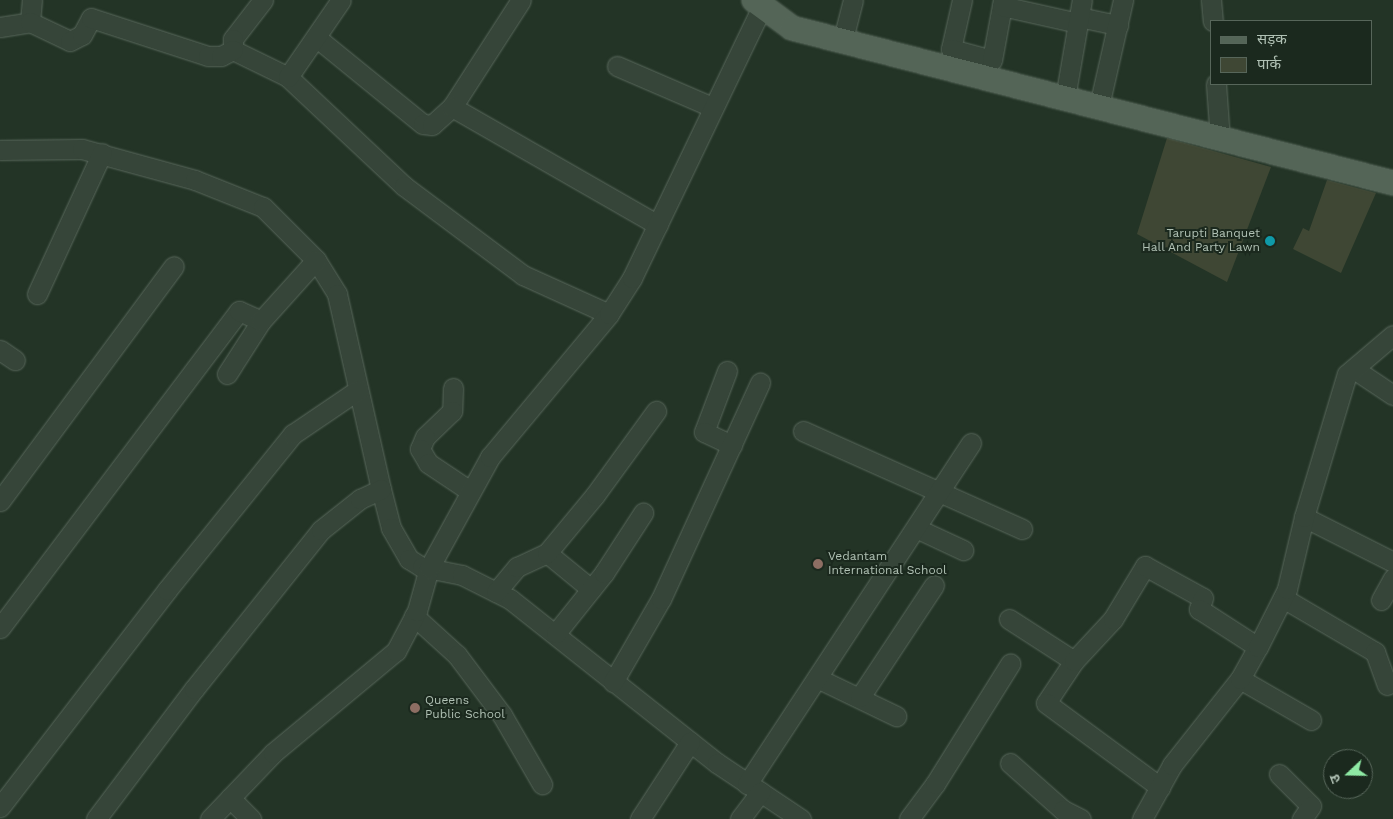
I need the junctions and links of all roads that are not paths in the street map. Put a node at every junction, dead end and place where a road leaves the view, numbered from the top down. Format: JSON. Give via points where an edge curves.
{"nodes":[{"id":1,"x":32,"y":0,"type":"edge"},
{"id":2,"x":264,"y":0,"type":"edge"},
{"id":3,"x":340,"y":0,"type":"edge"},
{"id":4,"x":521,"y":0,"type":"edge"},
{"id":5,"x":853,"y":0,"type":"edge"},
{"id":6,"x":962,"y":0,"type":"edge"},
{"id":7,"x":1123,"y":0,"type":"edge"},
{"id":8,"x":1211,"y":0,"type":"edge"},
{"id":9,"x":758,"y":3,"type":"edge"},
{"id":10,"x":1003,"y":3,"type":"edge"},
{"id":11,"x":1080,"y":13,"type":"edge"},
{"id":12,"x":1212,"y":20,"type":"edge"},
{"id":13,"x":30,"y":22,"type":"junction"},
{"id":14,"x":1118,"y":25,"type":"junction"},
{"id":15,"x":0,"y":27,"type":"edge"},
{"id":16,"x":317,"y":38,"type":"junction"},
{"id":17,"x":843,"y":39,"type":"junction"},
{"id":18,"x":233,"y":50,"type":"junction"},
{"id":19,"x":617,"y":66,"type":"dead end"},
{"id":20,"x":288,"y":77,"type":"junction"},
{"id":21,"x":1216,"y":85,"type":"edge"},
{"id":22,"x":1065,"y":98,"type":"junction"},
{"id":23,"x":1099,"y":106,"type":"junction"},
{"id":24,"x":452,"y":107,"type":"junction"},
{"id":25,"x":712,"y":107,"type":"junction"},
{"id":26,"x":1220,"y":140,"type":"junction"},
{"id":27,"x":0,"y":150,"type":"edge"},
{"id":28,"x":102,"y":153,"type":"junction"},
{"id":29,"x":1393,"y":183,"type":"edge"},
{"id":30,"x":658,"y":225,"type":"junction"},
{"id":31,"x":316,"y":260,"type":"junction"},
{"id":32,"x":174,"y":266,"type":"dead end"},
{"id":33,"x":37,"y":294,"type":"dead end"},
{"id":34,"x":609,"y":314,"type":"junction"},
{"id":35,"x":261,"y":320,"type":"junction"},
{"id":36,"x":1393,"y":334,"type":"edge"},
{"id":37,"x":1354,"y":369,"type":"junction"},
{"id":38,"x":727,"y":371,"type":"dead end"},
{"id":39,"x":227,"y":374,"type":"dead end"},
{"id":40,"x":760,"y":383,"type":"dead end"},
{"id":41,"x":453,"y":388,"type":"dead end"},
{"id":42,"x":358,"y":390,"type":"junction"},
{"id":43,"x":1393,"y":394,"type":"edge"},
{"id":44,"x":656,"y":411,"type":"dead end"},
{"id":45,"x":803,"y":431,"type":"dead end"},
{"id":46,"x":971,"y":444,"type":"dead end"},
{"id":47,"x":732,"y":445,"type":"junction"},
{"id":48,"x":381,"y":489,"type":"junction"},
{"id":49,"x":470,"y":491,"type":"junction"},
{"id":50,"x":939,"y":494,"type":"junction"},
{"id":51,"x":0,"y":501,"type":"edge"},
{"id":52,"x":643,"y":513,"type":"dead end"},
{"id":53,"x":1304,"y":517,"type":"junction"},
{"id":54,"x":918,"y":529,"type":"junction"},
{"id":55,"x":1022,"y":529,"type":"dead end"},
{"id":56,"x":964,"y":550,"type":"dead end"},
{"id":57,"x":547,"y":553,"type":"junction"},
{"id":58,"x":1390,"y":554,"type":"edge"},
{"id":59,"x":429,"y":568,"type":"junction"},
{"id":60,"x":1393,"y":578,"type":"edge"},
{"id":61,"x":934,"y":584,"type":"dead end"},
{"id":62,"x":591,"y":589,"type":"junction"},
{"id":63,"x":496,"y":592,"type":"junction"},
{"id":64,"x":1282,"y":598,"type":"junction"},
{"id":65,"x":1381,"y":600,"type":"dead end"},
{"id":66,"x":414,"y":616,"type":"junction"},
{"id":67,"x":1009,"y":619,"type":"dead end"},
{"id":68,"x":0,"y":628,"type":"edge"},
{"id":69,"x":556,"y":633,"type":"junction"},
{"id":70,"x":1258,"y":647,"type":"junction"},
{"id":71,"x":1074,"y":662,"type":"junction"},
{"id":72,"x":1010,"y":664,"type":"dead end"},
{"id":73,"x":817,"y":678,"type":"junction"},
{"id":74,"x":1240,"y":679,"type":"junction"},
{"id":75,"x":613,"y":682,"type":"junction"},
{"id":76,"x":1387,"y":685,"type":"dead end"},
{"id":77,"x":860,"y":696,"type":"junction"},
{"id":78,"x":896,"y":716,"type":"dead end"},
{"id":79,"x":1311,"y":720,"type":"dead end"},
{"id":80,"x":690,"y":742,"type":"junction"},
{"id":81,"x":1010,"y":763,"type":"dead end"},
{"id":82,"x":1279,"y":774,"type":"dead end"},
{"id":83,"x":542,"y":784,"type":"dead end"},
{"id":84,"x":1160,"y":787,"type":"junction"},
{"id":85,"x":753,"y":788,"type":"junction"},
{"id":86,"x":230,"y":798,"type":"junction"},
{"id":87,"x":0,"y":807,"type":"edge"},
{"id":88,"x":96,"y":819,"type":"edge"},
{"id":89,"x":210,"y":819,"type":"edge"},
{"id":90,"x":251,"y":819,"type":"edge"},
{"id":91,"x":640,"y":819,"type":"edge"},
{"id":92,"x":740,"y":819,"type":"edge"},
{"id":93,"x":801,"y":819,"type":"edge"},
{"id":94,"x":909,"y":819,"type":"edge"},
{"id":95,"x":1081,"y":819,"type":"edge"},
{"id":96,"x":1142,"y":819,"type":"edge"},
{"id":97,"x":1302,"y":819,"type":"edge"}],
"edges":[{"from":1,"to":13,"type":"street"},
{"from":2,"to":18,"type":"street","via":[[233,39]]},
{"from":3,"to":16,"type":"street"},
{"from":4,"to":24,"type":"street"},
{"from":5,"to":17,"type":"street"},
{"from":6,"to":10,"type":"street","via":[[951,49],[992,60]]},
{"from":7,"to":14,"type":"street"},
{"from":8,"to":12,"type":"street"},
{"from":9,"to":17,"type":"main road","via":[[792,28]]},
{"from":9,"to":25,"type":"street"},
{"from":10,"to":11,"type":"street"},
{"from":11,"to":14,"type":"street"},
{"from":11,"to":22,"type":"street"},
{"from":13,"to":15,"type":"street"},
{"from":13,"to":18,"type":"street","via":[[70,41],[82,35],[91,18],[208,56],[220,56]]},
{"from":14,"to":23,"type":"street"},
{"from":16,"to":20,"type":"street"},
{"from":16,"to":24,"type":"street","via":[[423,124],[432,126]]},
{"from":17,"to":22,"type":"main road"},
{"from":18,"to":20,"type":"street"},
{"from":19,"to":25,"type":"street"},
{"from":20,"to":34,"type":"street","via":[[404,186],[523,275]]},
{"from":21,"to":26,"type":"street"},
{"from":22,"to":23,"type":"main road"},
{"from":23,"to":26,"type":"main road"},
{"from":24,"to":30,"type":"street"},
{"from":25,"to":30,"type":"street"},
{"from":26,"to":29,"type":"main road"},
{"from":27,"to":28,"type":"street","via":[[82,149]]},
{"from":28,"to":31,"type":"street","via":[[195,180],[262,207]]},
{"from":28,"to":33,"type":"street"},
{"from":30,"to":34,"type":"street","via":[[632,278]]},
{"from":31,"to":35,"type":"street"},
{"from":31,"to":42,"type":"street","via":[[337,294]]},
{"from":32,"to":51,"type":"street"},
{"from":34,"to":49,"type":"street","via":[[490,457]]},
{"from":35,"to":39,"type":"street"},
{"from":35,"to":68,"type":"street","via":[[238,310]]},
{"from":36,"to":37,"type":"street"},
{"from":37,"to":43,"type":"street"},
{"from":37,"to":53,"type":"street","via":[[1348,374]]},
{"from":38,"to":47,"type":"street","via":[[704,432]]},
{"from":40,"to":47,"type":"street"},
{"from":41,"to":49,"type":"street","via":[[452,411],[424,437],[420,449],[428,463]]},
{"from":42,"to":48,"type":"street"},
{"from":42,"to":87,"type":"street","via":[[293,434],[167,590]]},
{"from":44,"to":57,"type":"street","via":[[595,495]]},
{"from":45,"to":50,"type":"street"},
{"from":46,"to":50,"type":"street"},
{"from":47,"to":75,"type":"street","via":[[661,599]]},
{"from":48,"to":59,"type":"street","via":[[391,528],[409,559]]},
{"from":48,"to":88,"type":"street","via":[[360,500],[321,530],[194,689]]},
{"from":49,"to":59,"type":"street"},
{"from":50,"to":54,"type":"street"},
{"from":50,"to":55,"type":"street"},
{"from":52,"to":62,"type":"street"},
{"from":53,"to":58,"type":"street"},
{"from":53,"to":64,"type":"street","via":[[1304,530]]},
{"from":54,"to":56,"type":"street"},
{"from":54,"to":73,"type":"street"},
{"from":57,"to":62,"type":"street"},
{"from":57,"to":63,"type":"street","via":[[517,567]]},
{"from":59,"to":63,"type":"street","via":[[462,575]]},
{"from":59,"to":66,"type":"street"},
{"from":60,"to":65,"type":"street"},
{"from":61,"to":77,"type":"street"},
{"from":62,"to":69,"type":"street"},
{"from":63,"to":69,"type":"street"},
{"from":64,"to":70,"type":"street"},
{"from":64,"to":76,"type":"street","via":[[1375,652]]},
{"from":66,"to":83,"type":"street","via":[[457,655],[502,715]]},
{"from":66,"to":86,"type":"street","via":[[396,651],[273,753]]},
{"from":67,"to":71,"type":"street"},
{"from":69,"to":75,"type":"street"},
{"from":70,"to":71,"type":"street","via":[[1199,609],[1203,598],[1145,566],[1113,619]]},
{"from":70,"to":74,"type":"street"},
{"from":71,"to":84,"type":"street","via":[[1046,703]]},
{"from":72,"to":94,"type":"street","via":[[935,784]]},
{"from":73,"to":77,"type":"street"},
{"from":73,"to":85,"type":"street"},
{"from":74,"to":79,"type":"street"},
{"from":74,"to":84,"type":"street","via":[[1172,766]]},
{"from":75,"to":80,"type":"street"},
{"from":77,"to":78,"type":"street"},
{"from":80,"to":85,"type":"street"},
{"from":80,"to":91,"type":"street"},
{"from":81,"to":95,"type":"street","via":[[1064,810]]},
{"from":82,"to":97,"type":"street","via":[[1311,806]]},
{"from":84,"to":96,"type":"street"},
{"from":85,"to":92,"type":"street"},
{"from":85,"to":93,"type":"street"},
{"from":86,"to":89,"type":"street"},
{"from":86,"to":90,"type":"street"}]}
